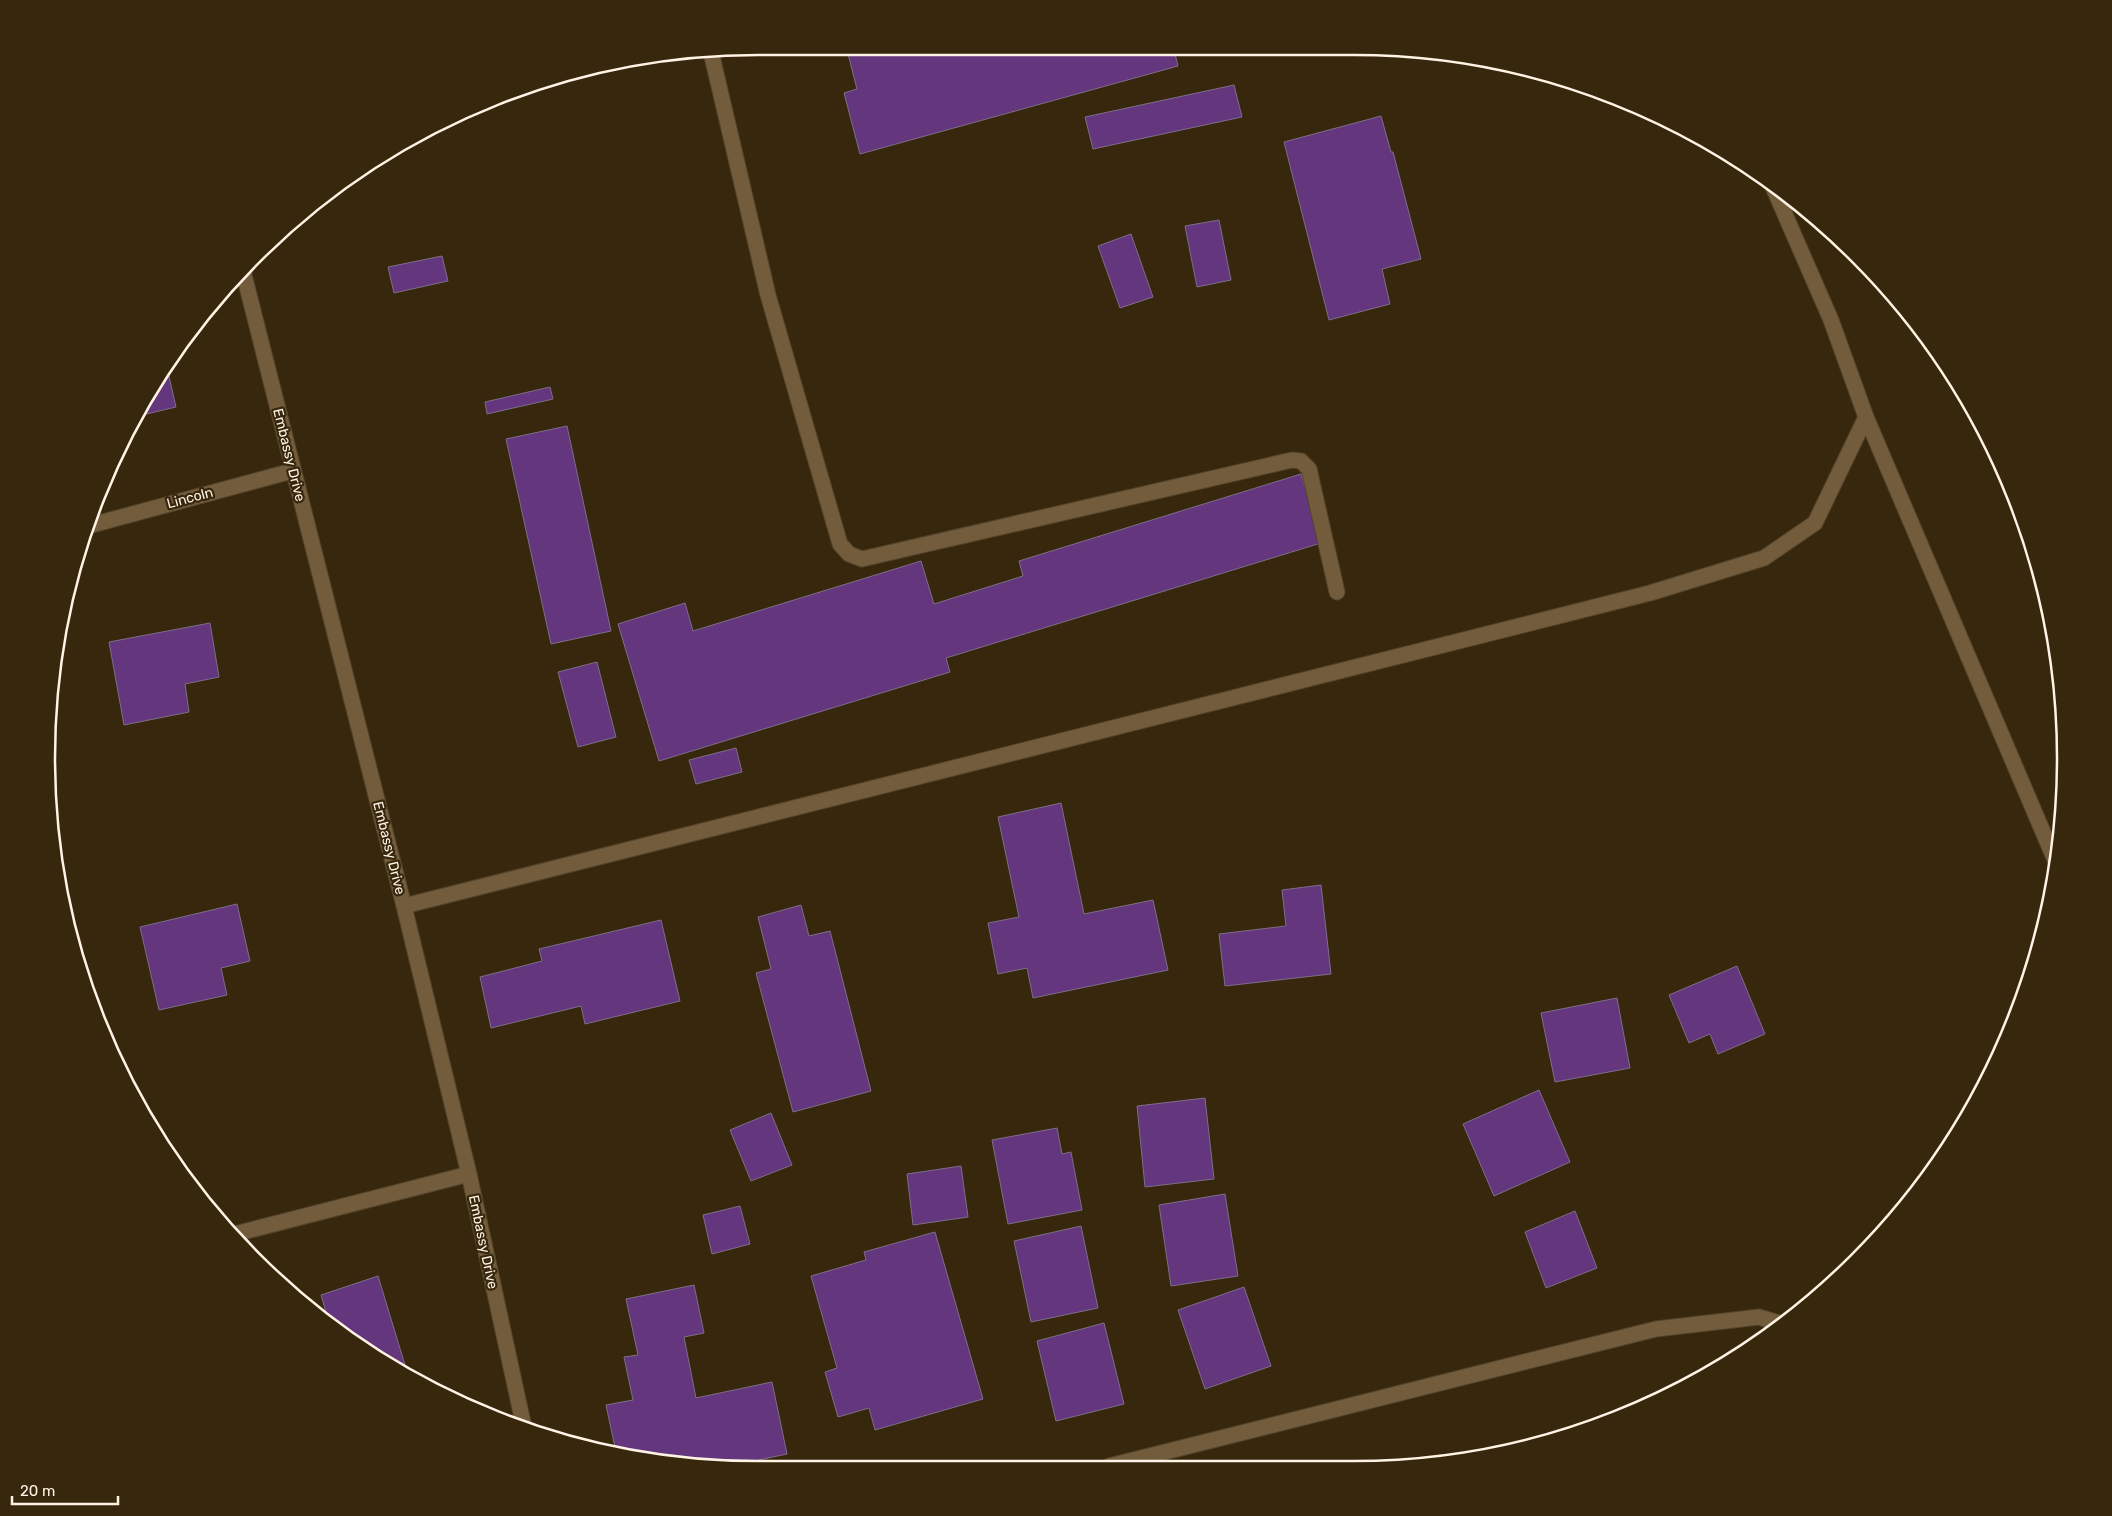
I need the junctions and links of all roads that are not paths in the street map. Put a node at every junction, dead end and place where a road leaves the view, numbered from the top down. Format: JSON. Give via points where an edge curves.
{"nodes":[{"id":1,"x":712,"y":57,"type":"edge"},
{"id":2,"x":1777,"y":196,"type":"edge"},
{"id":3,"x":245,"y":278,"type":"edge"},
{"id":4,"x":1866,"y":417,"type":"junction"},
{"id":5,"x":292,"y":471,"type":"junction"},
{"id":6,"x":95,"y":524,"type":"edge"},
{"id":7,"x":1337,"y":592,"type":"dead end"},
{"id":8,"x":2051,"y":850,"type":"edge"},
{"id":9,"x":404,"y":906,"type":"junction"},
{"id":10,"x":468,"y":1174,"type":"junction"},
{"id":11,"x":239,"y":1233,"type":"edge"},
{"id":12,"x":1774,"y":1322,"type":"edge"},
{"id":13,"x":523,"y":1420,"type":"edge"},
{"id":14,"x":1129,"y":1461,"type":"edge"}],
"edges":[{"from":1,"to":7,"type":"street","via":[[768,295],[840,544],[849,554],[862,559],[1292,460],[1301,461],[1308,469]]},
{"from":2,"to":4,"type":"street","via":[[1831,320]]},
{"from":3,"to":5,"type":"street","name":"Embassy Drive"},
{"from":4,"to":8,"type":"street"},
{"from":4,"to":9,"type":"street","via":[[1814,523],[1764,558],[1641,596]]},
{"from":5,"to":6,"type":"street","name":"Lincoln"},
{"from":5,"to":9,"type":"street","name":"Embassy Drive"},
{"from":9,"to":10,"type":"street","name":"Embassy Drive"},
{"from":10,"to":11,"type":"street"},
{"from":10,"to":13,"type":"street","name":"Embassy Drive"},
{"from":12,"to":14,"type":"street","via":[[1759,1318],[1656,1329]]}]}
